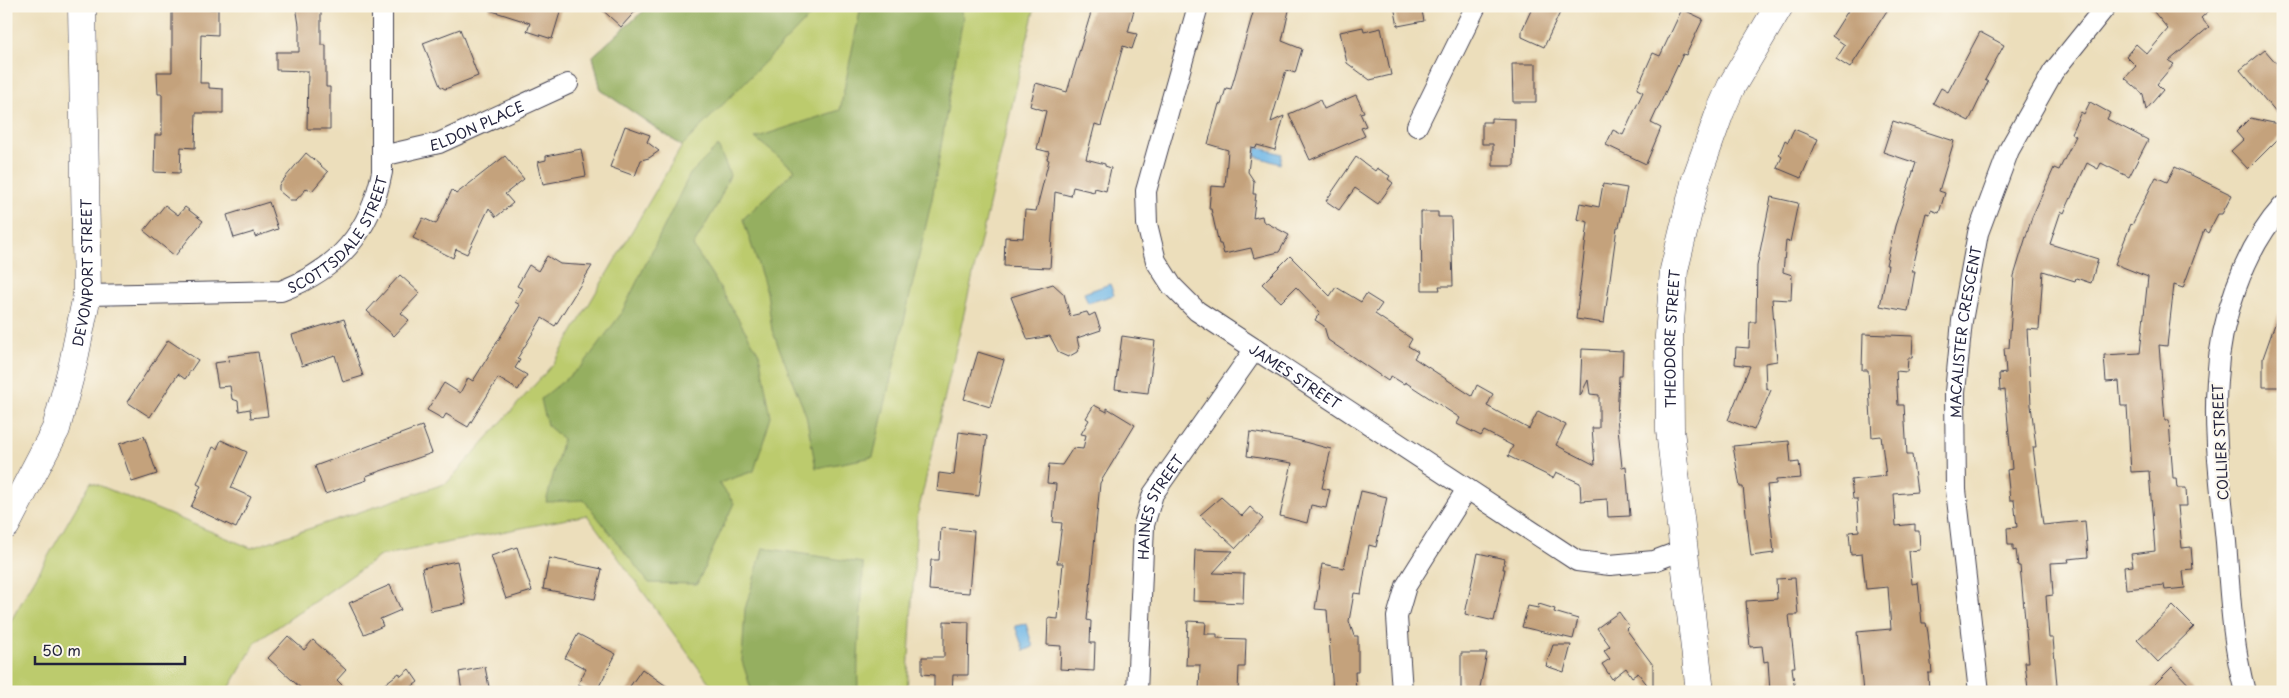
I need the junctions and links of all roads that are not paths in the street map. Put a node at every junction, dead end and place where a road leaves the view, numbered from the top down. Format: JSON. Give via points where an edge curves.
{"nodes":[{"id":1,"x":82,"y":6,"type":"edge"},
{"id":2,"x":382,"y":6,"type":"edge"},
{"id":3,"x":1198,"y":6,"type":"edge"},
{"id":4,"x":1476,"y":6,"type":"edge"},
{"id":5,"x":1779,"y":6,"type":"edge"},
{"id":6,"x":2106,"y":6,"type":"edge"},
{"id":7,"x":568,"y":84,"type":"dead end"},
{"id":8,"x":1417,"y":126,"type":"dead end"},
{"id":9,"x":382,"y":156,"type":"junction"},
{"id":10,"x":2283,"y":206,"type":"edge"},
{"id":11,"x":87,"y":295,"type":"junction"},
{"id":12,"x":1254,"y":349,"type":"junction"},
{"id":13,"x":1467,"y":489,"type":"junction"},
{"id":14,"x":6,"y":525,"type":"edge"},
{"id":15,"x":1683,"y":550,"type":"junction"},
{"id":16,"x":1137,"y":692,"type":"edge"},
{"id":17,"x":1402,"y":692,"type":"edge"},
{"id":18,"x":1700,"y":692,"type":"edge"},
{"id":19,"x":1979,"y":692,"type":"edge"},
{"id":20,"x":2245,"y":692,"type":"edge"}],
"edges":[{"from":1,"to":11,"type":"main road","name":"DEVONPORT STREET"},
{"from":2,"to":9,"type":"street","name":"SCOTTSDALE STREET"},
{"from":3,"to":12,"type":"street","name":"JAMES STREET","via":[[1146,191],[1147,224],[1156,261],[1172,286],[1197,311]]},
{"from":4,"to":8,"type":"street"},
{"from":5,"to":15,"type":"main road","name":"THEODORE STREET","via":[[1731,87],[1720,112],[1696,179],[1674,270],[1668,336],[1670,430]]},
{"from":6,"to":19,"type":"street","name":"MACALISTER CRESCENT","via":[[2053,72],[2009,150],[1978,233],[1962,321],[1955,392],[1956,490]]},
{"from":7,"to":9,"type":"street","name":"ELDON PLACE","via":[[439,143]]},
{"from":9,"to":11,"type":"street","name":"SCOTTSDALE STREET","via":[[377,197],[357,237],[325,270],[304,282],[281,291]]},
{"from":10,"to":20,"type":"street","name":"COLLIER STREET","via":[[2255,246],[2238,283],[2226,321],[2217,380],[2218,452],[2236,658]]},
{"from":11,"to":14,"type":"main road","name":"DEVONPORT STREET","via":[[56,429]]},
{"from":12,"to":13,"type":"street","name":"JAMES STREET"},
{"from":12,"to":16,"type":"street","name":"HAINES STREET","via":[[1153,494],[1144,525]]},
{"from":13,"to":15,"type":"street","name":"JAMES STREET","via":[[1577,561],[1610,565],[1654,561]]},
{"from":13,"to":17,"type":"street","via":[[1406,586],[1397,617]]},
{"from":15,"to":18,"type":"main road","name":"THEODORE STREET"}]}
